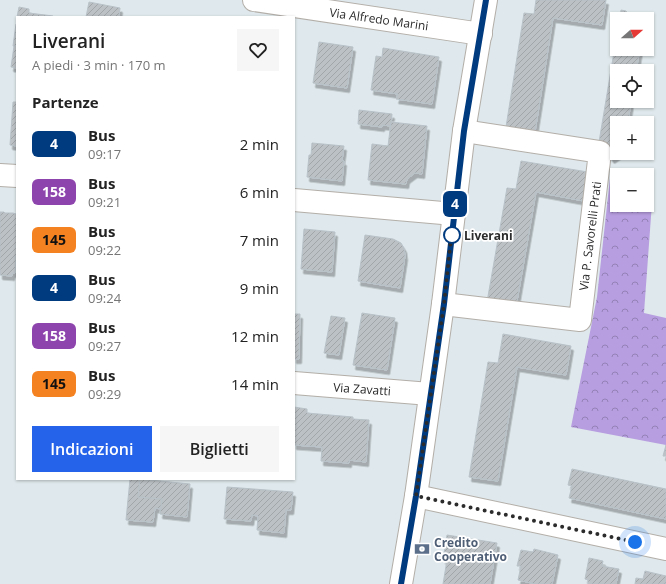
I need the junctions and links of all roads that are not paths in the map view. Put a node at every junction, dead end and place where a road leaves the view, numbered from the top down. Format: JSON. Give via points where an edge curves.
{"nodes":[{"id":1,"x":254,"y":0,"type":"edge"},
{"id":2,"x":486,"y":0,"type":"edge"},
{"id":3,"x":481,"y":34,"type":"junction"},
{"id":4,"x":464,"y":131,"type":"junction"},
{"id":5,"x":0,"y":175,"type":"edge"},
{"id":6,"x":16,"y":176,"type":"edge"},
{"id":7,"x":295,"y":200,"type":"edge"},
{"id":8,"x":454,"y":214,"type":"junction"},
{"id":9,"x":444,"y":304,"type":"junction"},
{"id":10,"x":295,"y":383,"type":"edge"},
{"id":11,"x":430,"y":394,"type":"junction"},
{"id":12,"x":416,"y":496,"type":"junction"},
{"id":13,"x":666,"y":549,"type":"edge"},
{"id":14,"x":401,"y":584,"type":"edge"}],
"edges":[{"from":1,"to":3,"type":"street","name":"Via Alfredo Marini"},
{"from":2,"to":3,"type":"street"},
{"from":3,"to":4,"type":"street"},
{"from":4,"to":8,"type":"street"},
{"from":4,"to":9,"type":"street","name":"Via P. Savorelli Prati","via":[[600,152],[580,320]]},
{"from":5,"to":6,"type":"street"},
{"from":7,"to":8,"type":"street"},
{"from":8,"to":9,"type":"street"},
{"from":9,"to":11,"type":"street"},
{"from":10,"to":11,"type":"street","name":"Via Zavatti"},
{"from":11,"to":12,"type":"street"},
{"from":12,"to":13,"type":"street"},
{"from":12,"to":14,"type":"street"}]}
